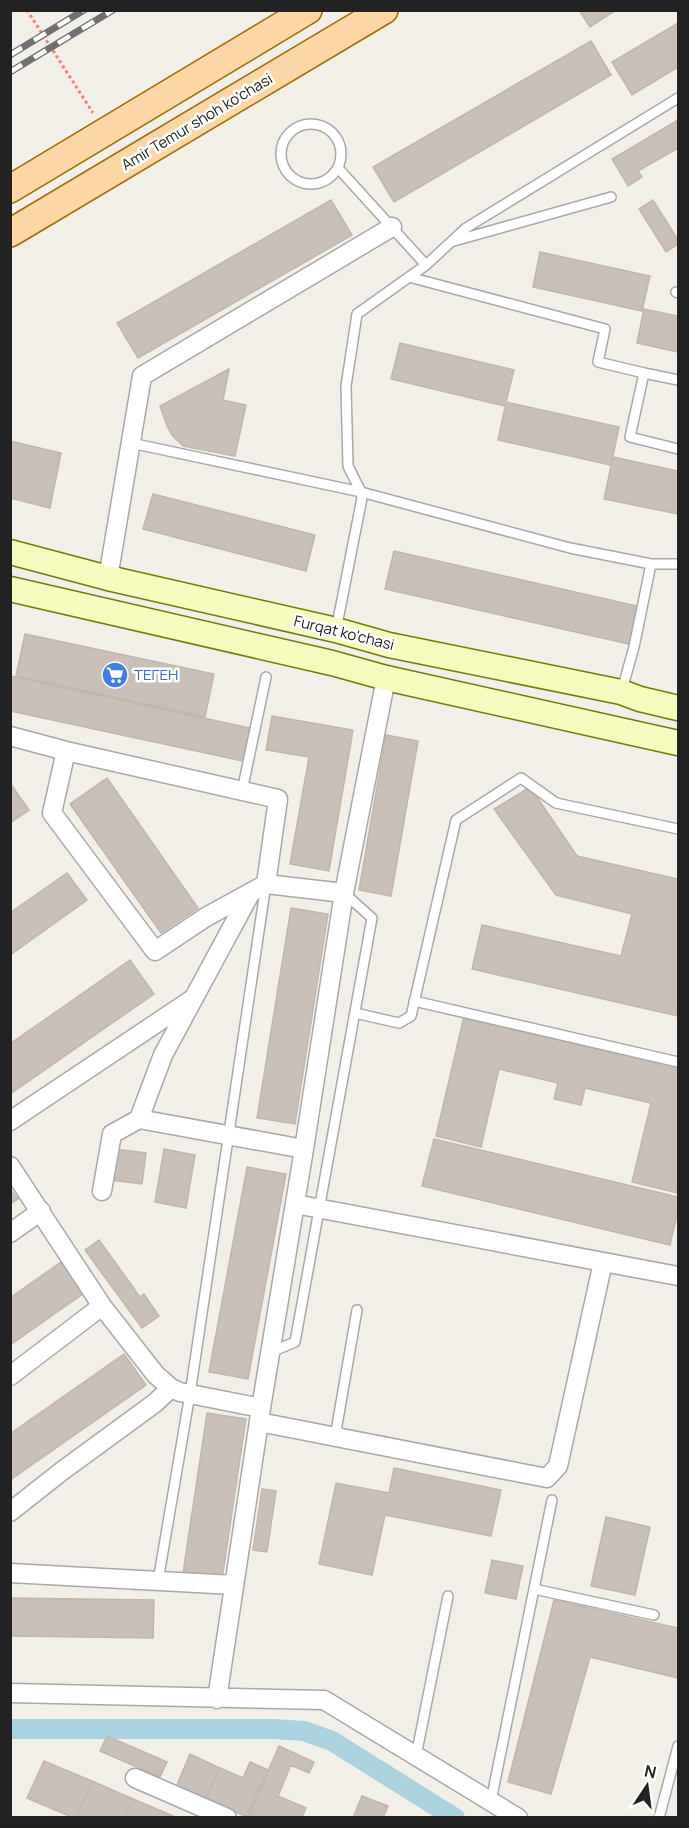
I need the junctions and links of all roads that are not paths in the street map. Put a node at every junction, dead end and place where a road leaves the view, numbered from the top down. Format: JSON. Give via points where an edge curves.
{"nodes":[{"id":1,"x":308,"y":10,"type":"edge"},
{"id":2,"x":384,"y":10,"type":"edge"},
{"id":3,"x":678,"y":98,"type":"edge"},
{"id":4,"x":338,"y":168,"type":"junction"},
{"id":5,"x":10,"y":189,"type":"edge"},
{"id":6,"x":611,"y":197,"type":"dead end"},
{"id":7,"x":392,"y":227,"type":"junction"},
{"id":8,"x":10,"y":233,"type":"edge"},
{"id":9,"x":452,"y":242,"type":"junction"},
{"id":10,"x":426,"y":265,"type":"junction"},
{"id":11,"x":410,"y":277,"type":"junction"},
{"id":12,"x":644,"y":373,"type":"junction"},
{"id":13,"x":678,"y":380,"type":"edge"},
{"id":14,"x":130,"y":442,"type":"junction"},
{"id":15,"x":678,"y":449,"type":"edge"},
{"id":16,"x":361,"y":492,"type":"junction"},
{"id":17,"x":10,"y":552,"type":"edge"},
{"id":18,"x":651,"y":564,"type":"junction"},
{"id":19,"x":678,"y":564,"type":"edge"},
{"id":20,"x":108,"y":578,"type":"junction"},
{"id":21,"x":10,"y":590,"type":"edge"},
{"id":22,"x":336,"y":630,"type":"junction"},
{"id":23,"x":266,"y":677,"type":"dead end"},
{"id":24,"x":386,"y":678,"type":"junction"},
{"id":25,"x":621,"y":692,"type":"junction"},
{"id":26,"x":678,"y":708,"type":"edge"},
{"id":27,"x":10,"y":736,"type":"edge"},
{"id":28,"x":678,"y":743,"type":"edge"},
{"id":29,"x":66,"y":751,"type":"junction"},
{"id":30,"x":242,"y":791,"type":"junction"},
{"id":31,"x":678,"y":829,"type":"edge"},
{"id":32,"x":266,"y":884,"type":"junction"},
{"id":33,"x":344,"y":893,"type":"junction"},
{"id":34,"x":250,"y":894,"type":"junction"},
{"id":35,"x":193,"y":998,"type":"junction"},
{"id":36,"x":414,"y":1001,"type":"junction"},
{"id":37,"x":355,"y":1013,"type":"junction"},
{"id":38,"x":678,"y":1062,"type":"edge"},
{"id":39,"x":139,"y":1119,"type":"junction"},
{"id":40,"x":10,"y":1121,"type":"edge"},
{"id":41,"x":228,"y":1135,"type":"junction"},
{"id":42,"x":304,"y":1149,"type":"junction"},
{"id":43,"x":10,"y":1166,"type":"edge"},
{"id":44,"x":102,"y":1191,"type":"dead end"},
{"id":45,"x":295,"y":1204,"type":"junction"},
{"id":46,"x":320,"y":1209,"type":"junction"},
{"id":47,"x":41,"y":1211,"type":"junction"},
{"id":48,"x":10,"y":1233,"type":"edge"},
{"id":49,"x":603,"y":1262,"type":"junction"},
{"id":50,"x":678,"y":1276,"type":"edge"},
{"id":51,"x":102,"y":1306,"type":"junction"},
{"id":52,"x":357,"y":1310,"type":"dead end"},
{"id":53,"x":271,"y":1352,"type":"junction"},
{"id":54,"x":10,"y":1376,"type":"edge"},
{"id":55,"x":171,"y":1388,"type":"junction"},
{"id":56,"x":190,"y":1394,"type":"junction"},
{"id":57,"x":260,"y":1415,"type":"junction"},
{"id":58,"x":335,"y":1437,"type":"junction"},
{"id":59,"x":552,"y":1500,"type":"dead end"},
{"id":60,"x":10,"y":1512,"type":"edge"},
{"id":61,"x":10,"y":1573,"type":"edge"},
{"id":62,"x":158,"y":1581,"type":"junction"},
{"id":63,"x":234,"y":1585,"type":"junction"},
{"id":64,"x":534,"y":1589,"type":"junction"},
{"id":65,"x":448,"y":1596,"type":"dead end"},
{"id":66,"x":654,"y":1614,"type":"dead end"},
{"id":67,"x":10,"y":1693,"type":"edge"},
{"id":68,"x":217,"y":1699,"type":"junction"},
{"id":69,"x":678,"y":1746,"type":"edge"},
{"id":70,"x":416,"y":1756,"type":"junction"},
{"id":71,"x":135,"y":1778,"type":"dead end"},
{"id":72,"x":491,"y":1802,"type":"junction"},
{"id":73,"x":226,"y":1818,"type":"edge"},
{"id":74,"x":518,"y":1818,"type":"edge"},
{"id":75,"x":659,"y":1818,"type":"edge"}],
"edges":[{"from":1,"to":5,"type":"main road"},
{"from":2,"to":8,"type":"main road","name":"Amir Temur shoh ko'chasi"},
{"from":3,"to":9,"type":"lane","via":[[466,228]]},
{"from":4,"to":4,"type":"lane","via":[[341,158],[337,138],[322,126],[312,124],[294,129],[282,144],[281,164],[286,173],[303,184],[324,182]]},
{"from":4,"to":7,"type":"lane"},
{"from":6,"to":9,"type":"lane"},
{"from":7,"to":10,"type":"lane"},
{"from":7,"to":14,"type":"street","via":[[142,376]]},
{"from":9,"to":10,"type":"lane"},
{"from":10,"to":11,"type":"lane"},
{"from":11,"to":12,"type":"lane","via":[[605,329],[598,362]]},
{"from":11,"to":16,"type":"lane","via":[[357,314],[346,386],[348,466]]},
{"from":12,"to":13,"type":"lane"},
{"from":12,"to":15,"type":"lane","via":[[630,437]]},
{"from":14,"to":16,"type":"lane"},
{"from":14,"to":20,"type":"street"},
{"from":16,"to":18,"type":"lane","via":[[570,548]]},
{"from":16,"to":22,"type":"lane"},
{"from":17,"to":20,"type":"main road","name":"Furqat ko'chasi"},
{"from":18,"to":19,"type":"lane"},
{"from":18,"to":25,"type":"lane"},
{"from":20,"to":22,"type":"main road","name":"Furqat ko'chasi"},
{"from":21,"to":24,"type":"main road"},
{"from":22,"to":25,"type":"main road","name":"Furqat ko'chasi","via":[[389,645]]},
{"from":23,"to":30,"type":"lane"},
{"from":24,"to":28,"type":"main road"},
{"from":24,"to":33,"type":"street"},
{"from":25,"to":26,"type":"main road","name":"Furqat ko'chasi"},
{"from":27,"to":29,"type":"street"},
{"from":29,"to":30,"type":"street"},
{"from":29,"to":34,"type":"street","via":[[52,813],[156,951],[206,917]]},
{"from":30,"to":32,"type":"street","via":[[278,799]]},
{"from":31,"to":36,"type":"lane","via":[[556,803],[521,778],[456,820]]},
{"from":32,"to":33,"type":"street"},
{"from":32,"to":34,"type":"street"},
{"from":32,"to":41,"type":"lane"},
{"from":33,"to":37,"type":"lane","via":[[372,918]]},
{"from":33,"to":42,"type":"street"},
{"from":34,"to":35,"type":"street"},
{"from":35,"to":39,"type":"street","via":[[164,1055]]},
{"from":35,"to":40,"type":"street"},
{"from":36,"to":37,"type":"lane","via":[[411,1016],[399,1023]]},
{"from":36,"to":38,"type":"lane"},
{"from":37,"to":46,"type":"lane"},
{"from":39,"to":41,"type":"street"},
{"from":39,"to":44,"type":"street","via":[[112,1134]]},
{"from":41,"to":42,"type":"street"},
{"from":41,"to":56,"type":"lane"},
{"from":42,"to":45,"type":"street"},
{"from":43,"to":47,"type":"street"},
{"from":45,"to":46,"type":"street"},
{"from":45,"to":53,"type":"street"},
{"from":46,"to":49,"type":"street"},
{"from":46,"to":53,"type":"lane","via":[[295,1342]]},
{"from":47,"to":48,"type":"street"},
{"from":47,"to":51,"type":"street"},
{"from":49,"to":50,"type":"street"},
{"from":49,"to":58,"type":"street","via":[[558,1466],[547,1478]]},
{"from":51,"to":54,"type":"street"},
{"from":51,"to":55,"type":"street","via":[[156,1375]]},
{"from":52,"to":58,"type":"lane"},
{"from":53,"to":57,"type":"street"},
{"from":55,"to":56,"type":"street"},
{"from":55,"to":60,"type":"street"},
{"from":56,"to":57,"type":"street"},
{"from":56,"to":62,"type":"lane"},
{"from":57,"to":58,"type":"street"},
{"from":57,"to":63,"type":"street"},
{"from":59,"to":64,"type":"lane"},
{"from":61,"to":62,"type":"street"},
{"from":62,"to":63,"type":"street"},
{"from":63,"to":68,"type":"street"},
{"from":64,"to":66,"type":"lane"},
{"from":64,"to":72,"type":"lane"},
{"from":65,"to":70,"type":"lane"},
{"from":67,"to":68,"type":"street"},
{"from":68,"to":70,"type":"street","via":[[324,1700]]},
{"from":69,"to":75,"type":"lane"},
{"from":70,"to":72,"type":"street"},
{"from":71,"to":73,"type":"street"},
{"from":72,"to":74,"type":"street"}]}
